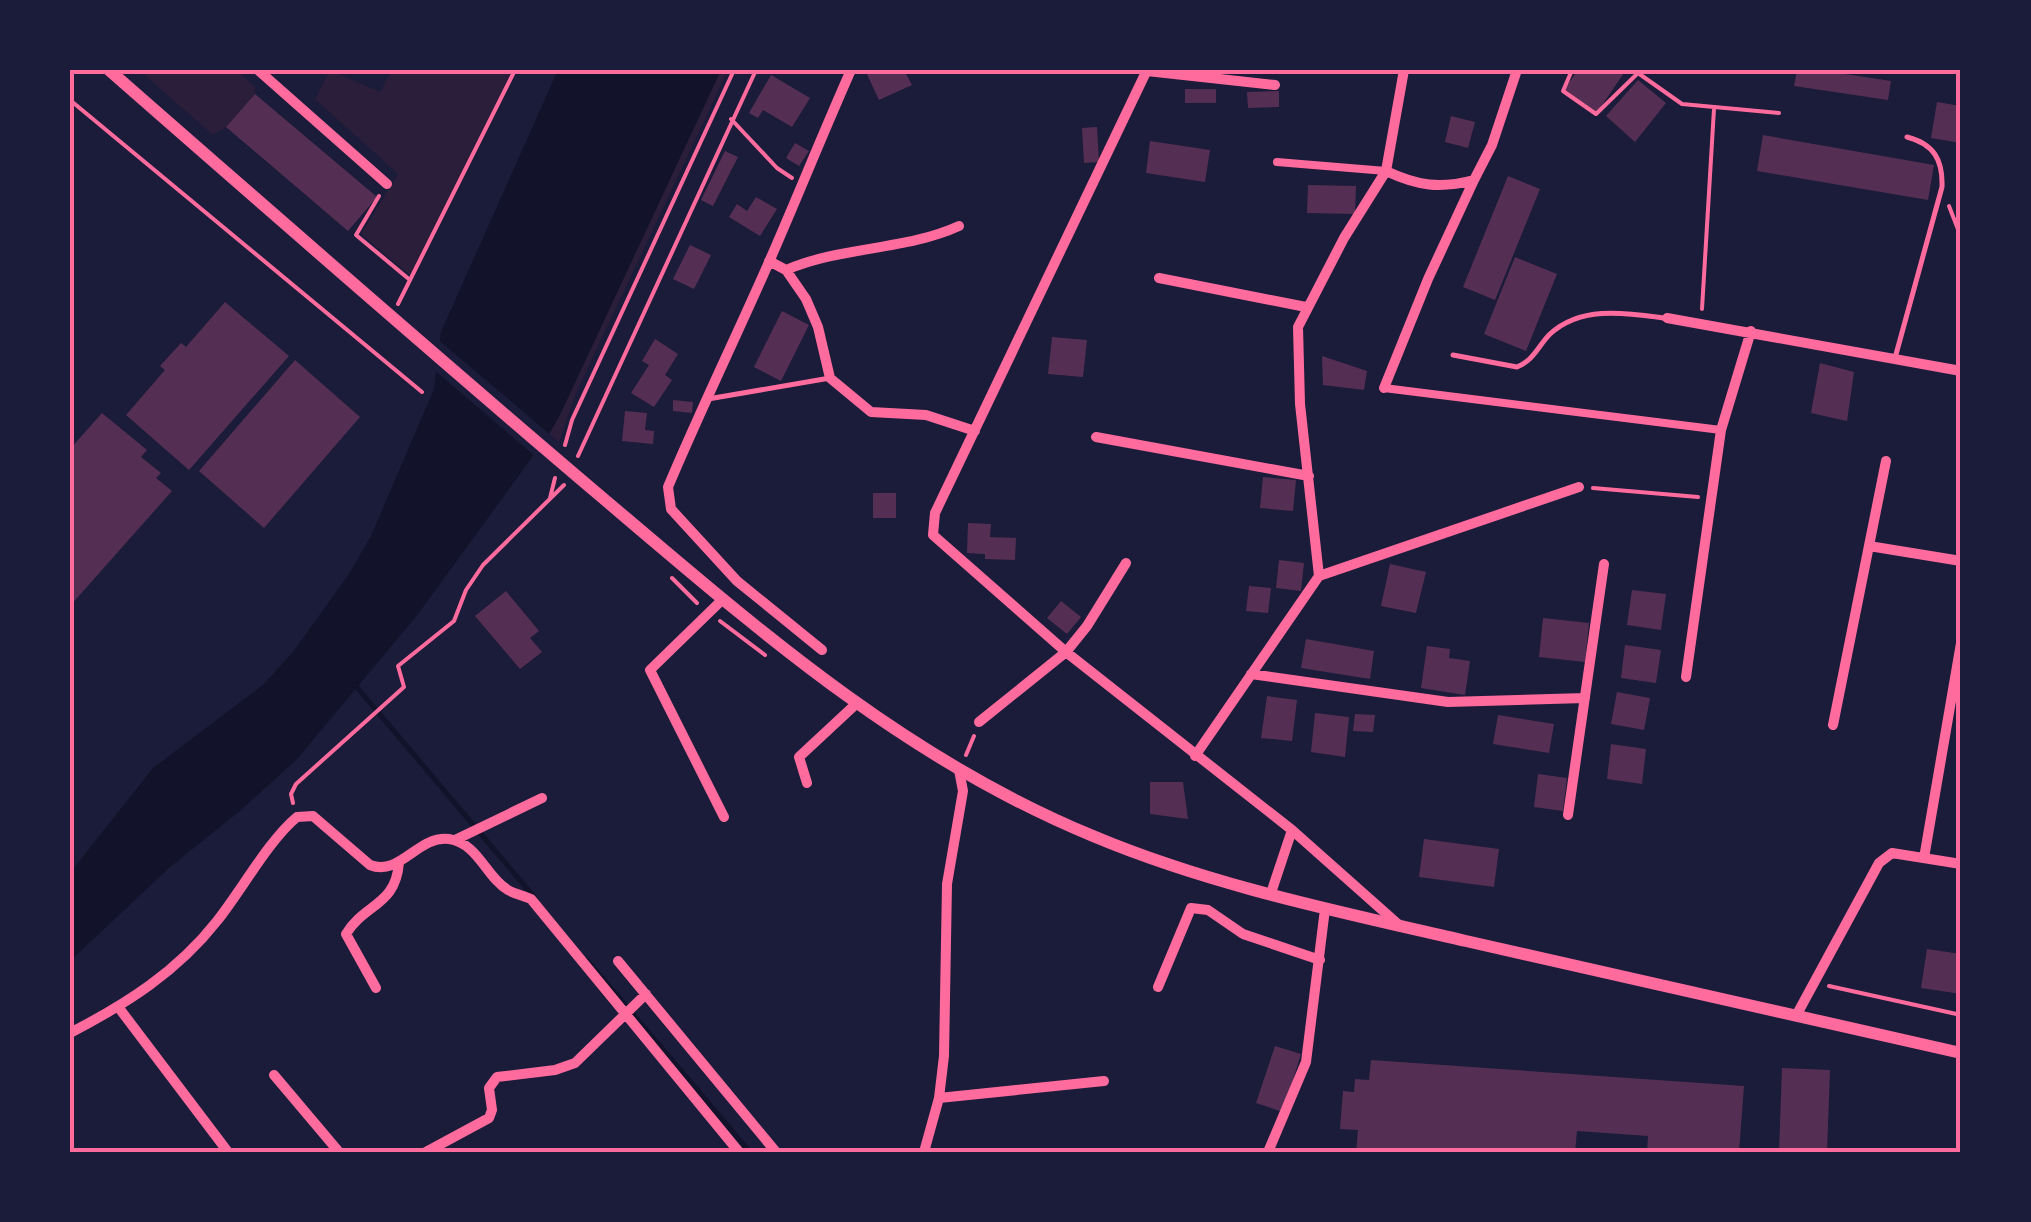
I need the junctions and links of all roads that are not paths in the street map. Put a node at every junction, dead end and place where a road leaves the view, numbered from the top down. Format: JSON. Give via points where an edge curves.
{"nodes":[{"id":1,"x":109,"y":70,"type":"edge"},
{"id":2,"x":258,"y":70,"type":"edge"},
{"id":3,"x":851,"y":70,"type":"edge"},
{"id":4,"x":1147,"y":70,"type":"edge"},
{"id":5,"x":1404,"y":70,"type":"edge"},
{"id":6,"x":1517,"y":70,"type":"edge"},
{"id":7,"x":1275,"y":85,"type":"dead end"},
{"id":8,"x":1906,"y":137,"type":"dead end"},
{"id":9,"x":1277,"y":162,"type":"dead end"},
{"id":10,"x":1386,"y":171,"type":"junction"},
{"id":11,"x":1474,"y":180,"type":"junction"},
{"id":12,"x":387,"y":184,"type":"road end"},
{"id":13,"x":959,"y":226,"type":"dead end"},
{"id":14,"x":769,"y":261,"type":"junction"},
{"id":15,"x":786,"y":270,"type":"junction"},
{"id":16,"x":1159,"y":278,"type":"dead end"},
{"id":17,"x":1306,"y":307,"type":"junction"},
{"id":18,"x":1667,"y":318,"type":"joint"},
{"id":19,"x":1751,"y":331,"type":"junction"},
{"id":20,"x":1453,"y":355,"type":"dead end"},
{"id":21,"x":1895,"y":358,"type":"junction"},
{"id":22,"x":1961,"y":371,"type":"edge"},
{"id":23,"x":830,"y":378,"type":"junction"},
{"id":24,"x":1384,"y":388,"type":"joint"},
{"id":25,"x":705,"y":400,"type":"junction"},
{"id":26,"x":1721,"y":430,"type":"junction"},
{"id":27,"x":975,"y":431,"type":"junction"},
{"id":28,"x":1096,"y":436,"type":"dead end"},
{"id":29,"x":1886,"y":461,"type":"dead end"},
{"id":30,"x":1309,"y":476,"type":"junction"},
{"id":31,"x":1578,"y":487,"type":"road end"},
{"id":32,"x":1869,"y":546,"type":"junction"},
{"id":33,"x":1961,"y":561,"type":"edge"},
{"id":34,"x":1126,"y":563,"type":"dead end"},
{"id":35,"x":1604,"y":564,"type":"dead end"},
{"id":36,"x":1319,"y":576,"type":"junction"},
{"id":37,"x":723,"y":599,"type":"junction"},
{"id":38,"x":1961,"y":643,"type":"edge"},
{"id":39,"x":822,"y":650,"type":"dead end"},
{"id":40,"x":1066,"y":652,"type":"junction"},
{"id":41,"x":1251,"y":674,"type":"junction"},
{"id":42,"x":1686,"y":677,"type":"dead end"},
{"id":43,"x":1584,"y":698,"type":"junction"},
{"id":44,"x":856,"y":704,"type":"junction"},
{"id":45,"x":979,"y":722,"type":"road end"},
{"id":46,"x":1833,"y":725,"type":"dead end"},
{"id":47,"x":1947,"y":726,"type":"junction"},
{"id":48,"x":1961,"y":730,"type":"edge"},
{"id":49,"x":1195,"y":756,"type":"junction"},
{"id":50,"x":959,"y":770,"type":"junction"},
{"id":51,"x":807,"y":783,"type":"dead end"},
{"id":52,"x":542,"y":798,"type":"dead end"},
{"id":53,"x":1568,"y":815,"type":"dead end"},
{"id":54,"x":724,"y":817,"type":"dead end"},
{"id":55,"x":1292,"y":830,"type":"junction"},
{"id":56,"x":455,"y":840,"type":"junction"},
{"id":57,"x":1924,"y":858,"type":"junction"},
{"id":58,"x":399,"y":862,"type":"junction"},
{"id":59,"x":1961,"y":864,"type":"edge"},
{"id":60,"x":1271,"y":893,"type":"junction"},
{"id":61,"x":1326,"y":909,"type":"junction"},
{"id":62,"x":1400,"y":926,"type":"junction"},
{"id":63,"x":1320,"y":960,"type":"junction"},
{"id":64,"x":618,"y":962,"type":"dead end"},
{"id":65,"x":1158,"y":987,"type":"dead end"},
{"id":66,"x":376,"y":988,"type":"dead end"},
{"id":67,"x":646,"y":994,"type":"junction"},
{"id":68,"x":119,"y":1008,"type":"junction"},
{"id":69,"x":624,"y":1013,"type":"junction"},
{"id":70,"x":1796,"y":1016,"type":"junction"},
{"id":71,"x":70,"y":1034,"type":"edge"},
{"id":72,"x":1961,"y":1053,"type":"edge"},
{"id":73,"x":274,"y":1075,"type":"dead end"},
{"id":74,"x":1104,"y":1081,"type":"dead end"},
{"id":75,"x":938,"y":1098,"type":"junction"},
{"id":76,"x":228,"y":1152,"type":"edge"},
{"id":77,"x":339,"y":1152,"type":"edge"},
{"id":78,"x":426,"y":1152,"type":"edge"},
{"id":79,"x":739,"y":1152,"type":"edge"},
{"id":80,"x":776,"y":1152,"type":"edge"},
{"id":81,"x":924,"y":1152,"type":"edge"},
{"id":82,"x":1268,"y":1152,"type":"edge"}],
"edges":[{"from":1,"to":37,"type":"street"},
{"from":2,"to":12,"type":"street"},
{"from":3,"to":14,"type":"street"},
{"from":4,"to":7,"type":"street"},
{"from":4,"to":27,"type":"street"},
{"from":5,"to":10,"type":"street"},
{"from":6,"to":11,"type":"street"},
{"from":8,"to":21,"type":"lane","via":[[1928,145],[1943,169]]},
{"from":9,"to":10,"type":"street"},
{"from":10,"to":11,"type":"street","via":[[1424,186]]},
{"from":10,"to":17,"type":"street"},
{"from":11,"to":24,"type":"street"},
{"from":13,"to":15,"type":"street","via":[[932,238],[812,258]]},
{"from":14,"to":15,"type":"street"},
{"from":14,"to":25,"type":"street"},
{"from":15,"to":23,"type":"street","via":[[818,327]]},
{"from":16,"to":17,"type":"street"},
{"from":17,"to":30,"type":"street","via":[[1296,351]]},
{"from":18,"to":19,"type":"street"},
{"from":18,"to":20,"type":"lane","via":[[1582,317],[1553,332],[1517,367]]},
{"from":19,"to":21,"type":"street"},
{"from":19,"to":26,"type":"street"},
{"from":21,"to":22,"type":"street"},
{"from":23,"to":25,"type":"lane"},
{"from":23,"to":27,"type":"street","via":[[871,412],[926,416]]},
{"from":24,"to":26,"type":"street"},
{"from":25,"to":39,"type":"street","via":[[668,487],[671,509],[738,581]]},
{"from":26,"to":42,"type":"street"},
{"from":27,"to":40,"type":"street","via":[[934,513],[932,535]]},
{"from":28,"to":30,"type":"street"},
{"from":29,"to":32,"type":"street"},
{"from":30,"to":36,"type":"street"},
{"from":31,"to":36,"type":"street"},
{"from":32,"to":33,"type":"street"},
{"from":32,"to":46,"type":"street"},
{"from":34,"to":40,"type":"street"},
{"from":35,"to":43,"type":"street"},
{"from":36,"to":41,"type":"street"},
{"from":37,"to":44,"type":"street"},
{"from":37,"to":54,"type":"street","via":[[650,670]]},
{"from":38,"to":47,"type":"street"},
{"from":40,"to":45,"type":"street"},
{"from":40,"to":49,"type":"street"},
{"from":41,"to":43,"type":"street","via":[[1448,702]]},
{"from":41,"to":49,"type":"street"},
{"from":43,"to":53,"type":"street"},
{"from":44,"to":50,"type":"street"},
{"from":44,"to":51,"type":"street","via":[[799,758]]},
{"from":47,"to":48,"type":"lane"},
{"from":47,"to":57,"type":"street"},
{"from":49,"to":55,"type":"street"},
{"from":50,"to":60,"type":"street","via":[[1090,835]]},
{"from":50,"to":75,"type":"street","via":[[963,791],[947,884]]},
{"from":52,"to":56,"type":"street"},
{"from":55,"to":60,"type":"street"},
{"from":55,"to":62,"type":"street"},
{"from":56,"to":58,"type":"street","via":[[437,840]]},
{"from":56,"to":69,"type":"street","via":[[507,890],[531,899]]},
{"from":57,"to":59,"type":"street"},
{"from":57,"to":70,"type":"street","via":[[1892,853],[1879,863]]},
{"from":58,"to":66,"type":"street","via":[[390,895],[346,934]]},
{"from":58,"to":68,"type":"street","via":[[370,865],[313,816],[292,820],[215,924],[166,975]]},
{"from":60,"to":61,"type":"street"},
{"from":61,"to":62,"type":"street"},
{"from":61,"to":63,"type":"street"},
{"from":62,"to":70,"type":"street"},
{"from":63,"to":65,"type":"street","via":[[1191,908]]},
{"from":63,"to":82,"type":"street","via":[[1306,1062]]},
{"from":64,"to":67,"type":"street"},
{"from":67,"to":69,"type":"street"},
{"from":67,"to":80,"type":"street"},
{"from":68,"to":71,"type":"street"},
{"from":68,"to":76,"type":"street"},
{"from":69,"to":78,"type":"street","via":[[576,1063],[497,1076],[489,1088],[490,1118]]},
{"from":69,"to":79,"type":"street"},
{"from":70,"to":72,"type":"street"},
{"from":73,"to":77,"type":"street"},
{"from":74,"to":75,"type":"street"},
{"from":75,"to":81,"type":"street"}]}
